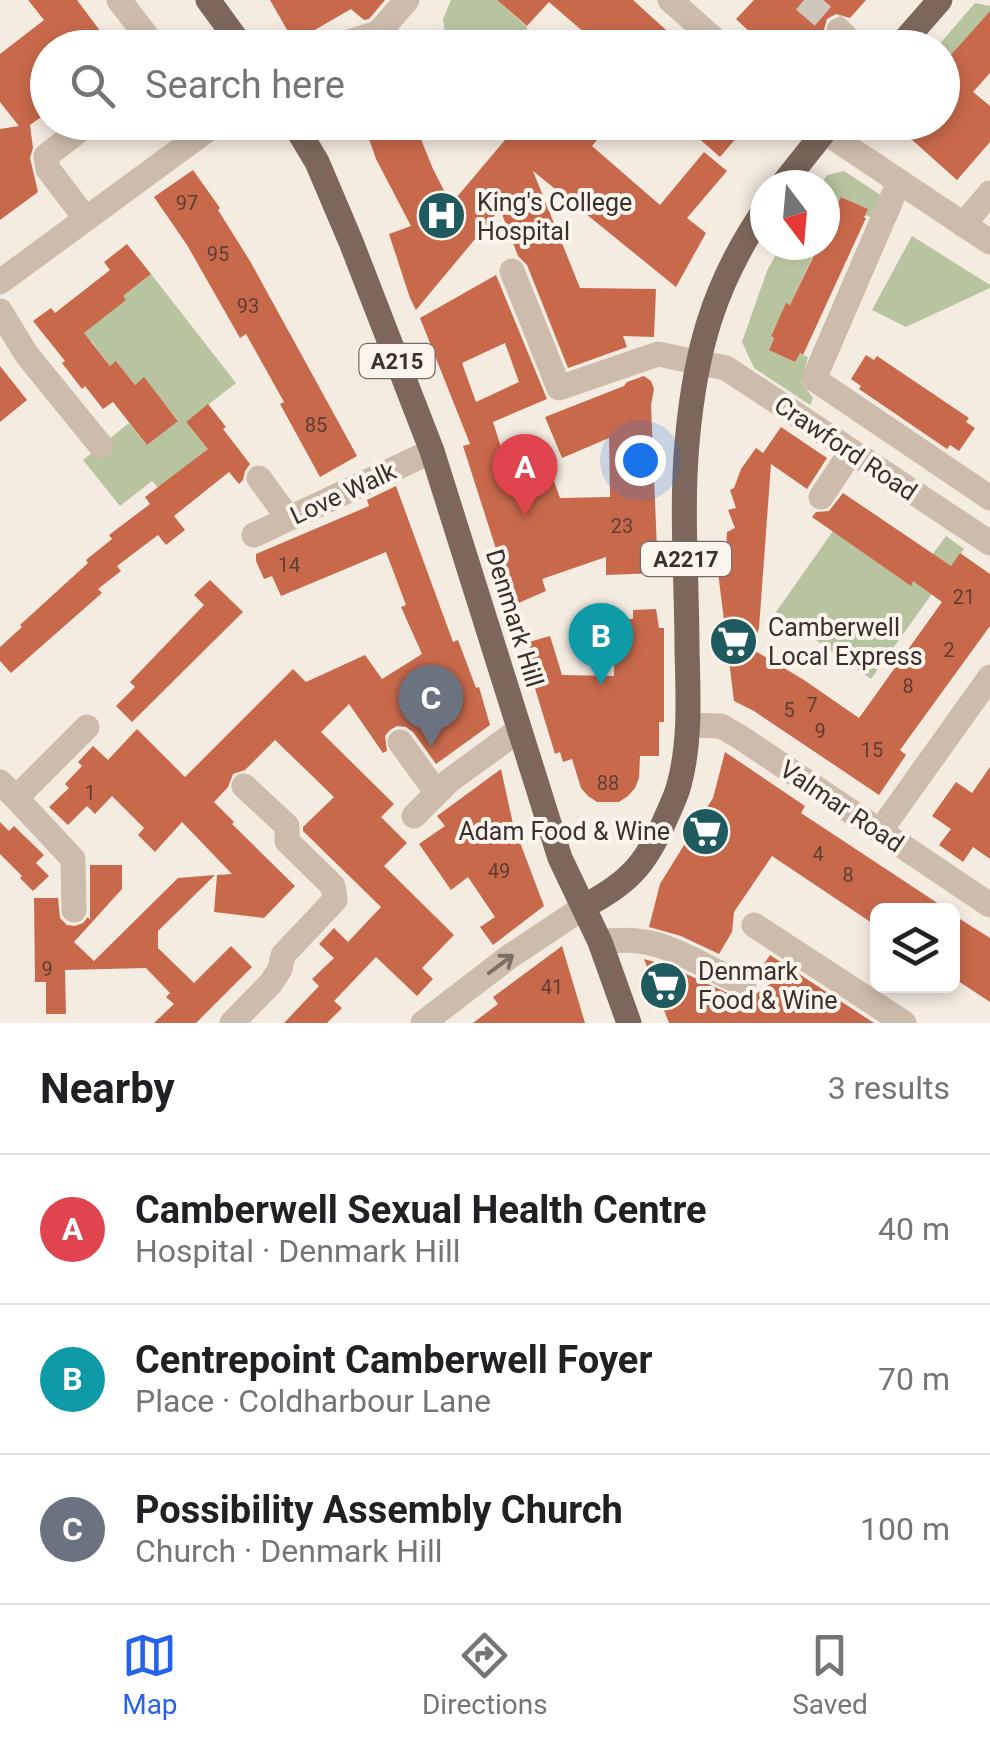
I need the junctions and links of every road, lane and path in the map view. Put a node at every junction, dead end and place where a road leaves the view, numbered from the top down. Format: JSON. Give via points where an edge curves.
{"nodes":[{"id":1,"x":119,"y":0,"type":"edge"},
{"id":2,"x":208,"y":0,"type":"edge"},
{"id":3,"x":406,"y":0,"type":"edge"},
{"id":4,"x":670,"y":0,"type":"edge"},
{"id":5,"x":940,"y":0,"type":"edge"},
{"id":6,"x":142,"y":30,"type":"edge"},
{"id":7,"x":230,"y":30,"type":"edge"},
{"id":8,"x":381,"y":30,"type":"edge"},
{"id":9,"x":704,"y":30,"type":"edge"},
{"id":10,"x":914,"y":30,"type":"edge"},
{"id":11,"x":67,"y":140,"type":"edge"},
{"id":12,"x":194,"y":140,"type":"edge"},
{"id":13,"x":304,"y":140,"type":"edge"},
{"id":14,"x":812,"y":140,"type":"edge"},
{"id":15,"x":842,"y":140,"type":"edge"},
{"id":16,"x":792,"y":170,"type":"edge"},
{"id":17,"x":899,"y":182,"type":"junction"},
{"id":18,"x":990,"y":193,"type":"edge"},
{"id":19,"x":86,"y":219,"type":"junction"},
{"id":20,"x":963,"y":224,"type":"junction"},
{"id":21,"x":750,"y":230,"type":"edge"},
{"id":22,"x":990,"y":242,"type":"edge"},
{"id":23,"x":512,"y":270,"type":"dead end"},
{"id":24,"x":0,"y":282,"type":"edge"},
{"id":25,"x":0,"y":311,"type":"edge"},
{"id":26,"x":698,"y":362,"type":"junction"},
{"id":27,"x":100,"y":446,"type":"dead end"},
{"id":28,"x":432,"y":451,"type":"junction"},
{"id":29,"x":851,"y":452,"type":"junction"},
{"id":30,"x":259,"y":478,"type":"dead end"},
{"id":31,"x":821,"y":497,"type":"dead end"},
{"id":32,"x":990,"y":498,"type":"edge"},
{"id":33,"x":289,"y":519,"type":"junction"},
{"id":34,"x":254,"y":535,"type":"dead end"},
{"id":35,"x":990,"y":543,"type":"edge"},
{"id":36,"x":990,"y":677,"type":"edge"},
{"id":37,"x":688,"y":725,"type":"junction"},
{"id":38,"x":87,"y":727,"type":"dead end"},
{"id":39,"x":518,"y":730,"type":"junction"},
{"id":40,"x":400,"y":742,"type":"dead end"},
{"id":41,"x":244,"y":786,"type":"dead end"},
{"id":42,"x":8,"y":790,"type":"edge"},
{"id":43,"x":437,"y":793,"type":"junction"},
{"id":44,"x":414,"y":816,"type":"dead end"},
{"id":45,"x":880,"y":831,"type":"junction"},
{"id":46,"x":990,"y":905,"type":"edge"},
{"id":47,"x":584,"y":906,"type":"junction"},
{"id":48,"x":74,"y":910,"type":"dead end"},
{"id":49,"x":754,"y":925,"type":"dead end"},
{"id":50,"x":600,"y":942,"type":"junction"},
{"id":51,"x":744,"y":984,"type":"dead end"},
{"id":52,"x":232,"y":1023,"type":"edge"},
{"id":53,"x":423,"y":1023,"type":"edge"},
{"id":54,"x":629,"y":1023,"type":"edge"},
{"id":55,"x":904,"y":1023,"type":"edge"}],
"edges":[{"from":1,"to":6,"type":"street"},
{"from":2,"to":7,"type":"main road"},
{"from":3,"to":8,"type":"street"},
{"from":4,"to":9,"type":"street"},
{"from":5,"to":10,"type":"main road"},
{"from":11,"to":19,"type":"street","via":[[46,156],[48,169]]},
{"from":12,"to":19,"type":"street"},
{"from":13,"to":28,"type":"main road","name":"Denmark Hill","number":"A215","via":[[352,242]]},
{"from":14,"to":16,"type":"main road"},
{"from":15,"to":17,"type":"street"},
{"from":17,"to":20,"type":"street"},
{"from":17,"to":32,"type":"street","via":[[814,379]]},
{"from":18,"to":20,"type":"street"},
{"from":19,"to":24,"type":"street"},
{"from":20,"to":22,"type":"street"},
{"from":21,"to":26,"type":"main road","number":"A2217","via":[[715,300]]},
{"from":23,"to":26,"type":"street","name":"Crawford Road","via":[[559,388],[658,354]]},
{"from":25,"to":27,"type":"street"},
{"from":26,"to":29,"type":"street","name":"Crawford Road","via":[[726,368]]},
{"from":26,"to":37,"type":"main road","number":"A2217","via":[[686,446]]},
{"from":28,"to":33,"type":"street","name":"Love Walk"},
{"from":28,"to":39,"type":"main road","name":"Denmark Hill","number":"A215"},
{"from":29,"to":31,"type":"street"},
{"from":29,"to":35,"type":"street","name":"Crawford Road"},
{"from":30,"to":33,"type":"street"},
{"from":33,"to":34,"type":"street","name":"Love Walk"},
{"from":36,"to":45,"type":"street"},
{"from":37,"to":45,"type":"street","name":"Valmar Road","via":[[721,726]]},
{"from":37,"to":47,"type":"main road","number":"A2217","via":[[679,787],[659,833],[620,885]]},
{"from":38,"to":42,"type":"street"},
{"from":39,"to":43,"type":"street"},
{"from":39,"to":47,"type":"main road","name":"Denmark Hill","number":"A215","via":[[560,858]]},
{"from":40,"to":43,"type":"street"},
{"from":41,"to":52,"type":"street","via":[[287,826],[286,841],[333,886],[335,900],[283,954],[271,983]]},
{"from":42,"to":48,"type":"street","via":[[73,859]]},
{"from":43,"to":44,"type":"street"},
{"from":45,"to":46,"type":"street","name":"Valmar Road"},
{"from":47,"to":50,"type":"main road","name":"Denmark Hill","number":"A215"},
{"from":53,"to":47,"type":"street","one_way":true},
{"from":49,"to":55,"type":"street"},
{"from":50,"to":51,"type":"street","via":[[652,942]]},
{"from":50,"to":54,"type":"main road","name":"Denmark Hill","number":"A215"}]}
